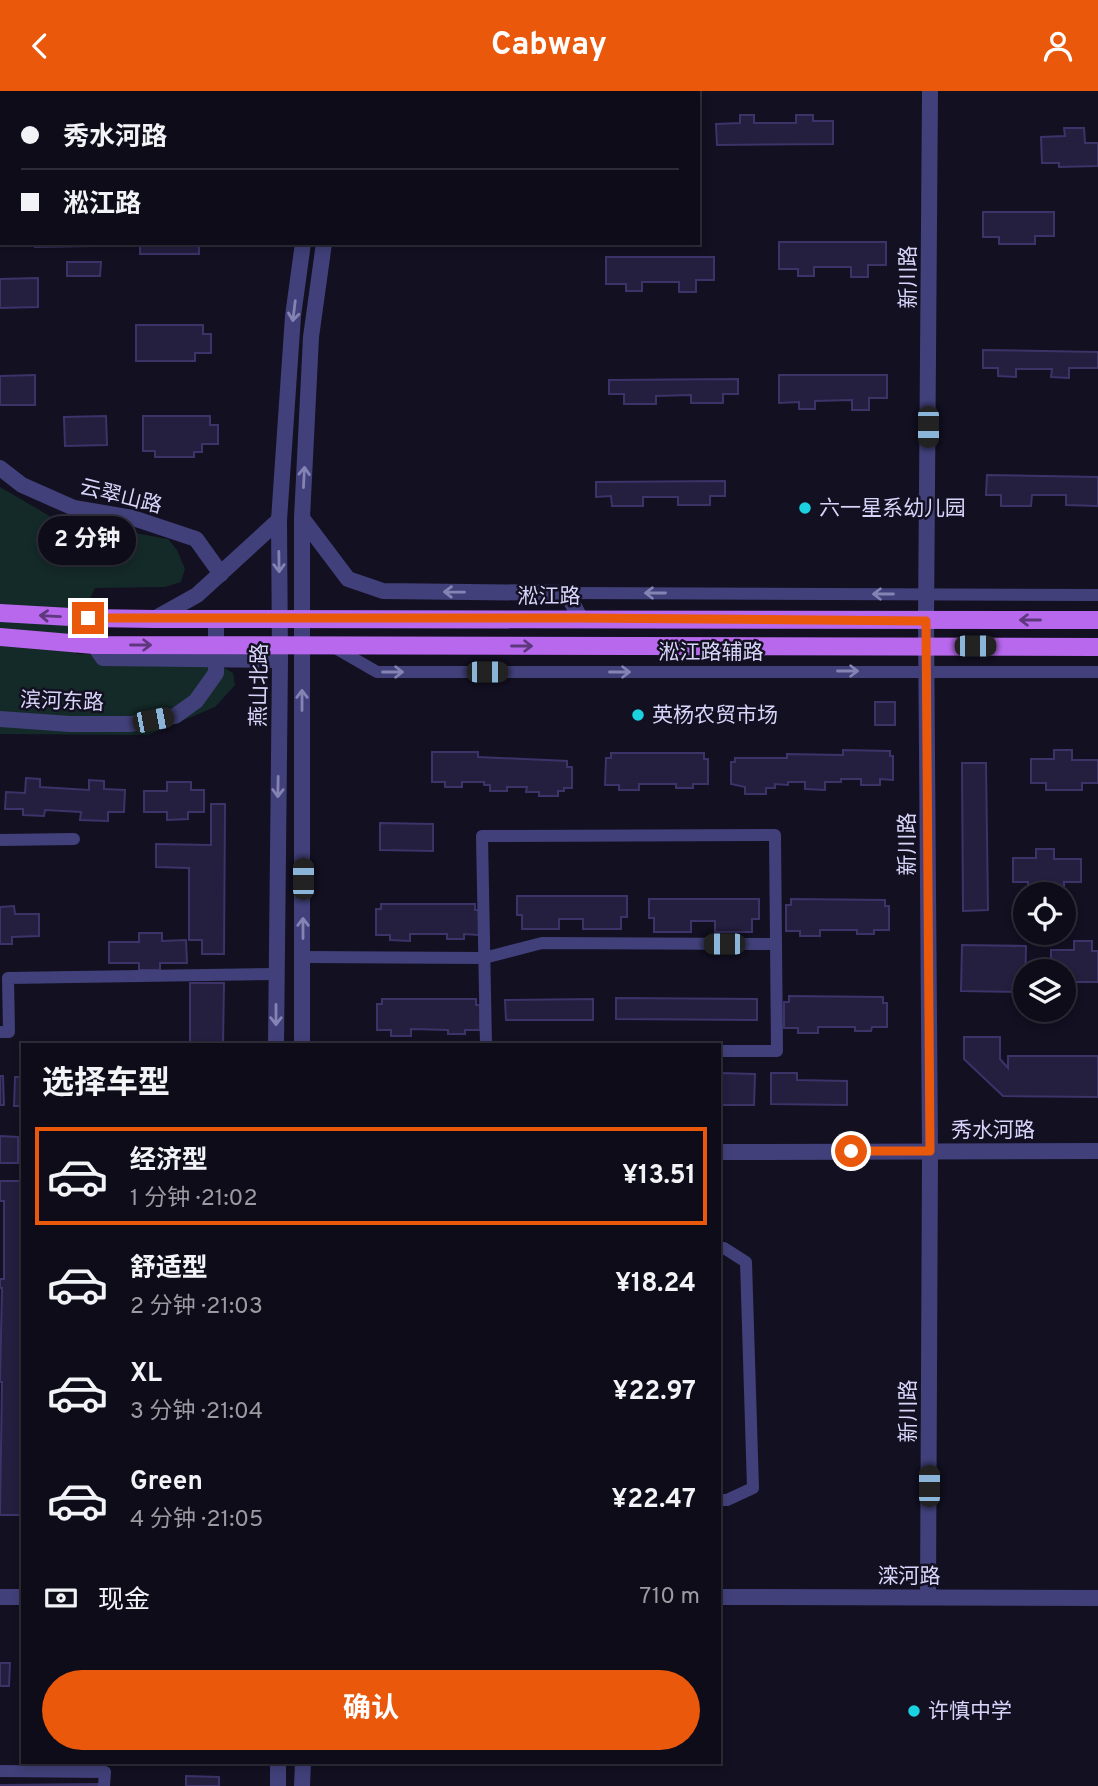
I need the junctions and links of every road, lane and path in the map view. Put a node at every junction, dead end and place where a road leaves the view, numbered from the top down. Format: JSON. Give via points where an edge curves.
{"nodes":[{"id":1,"x":930,"y":91,"type":"edge"},
{"id":2,"x":303,"y":245,"type":"edge"},
{"id":3,"x":324,"y":245,"type":"edge"},
{"id":4,"x":0,"y":468,"type":"edge"},
{"id":5,"x":302,"y":517,"type":"junction"},
{"id":6,"x":279,"y":520,"type":"junction"},
{"id":7,"x":222,"y":574,"type":"junction"},
{"id":8,"x":567,"y":593,"type":"junction"},
{"id":9,"x":927,"y":594,"type":"junction"},
{"id":10,"x":1098,"y":595,"type":"edge"},
{"id":11,"x":0,"y":613,"type":"edge"},
{"id":12,"x":580,"y":618,"type":"junction"},
{"id":13,"x":154,"y":619,"type":"junction"},
{"id":14,"x":216,"y":619,"type":"junction"},
{"id":15,"x":280,"y":619,"type":"junction"},
{"id":16,"x":302,"y":619,"type":"junction"},
{"id":17,"x":1098,"y":620,"type":"edge"},
{"id":18,"x":926,"y":621,"type":"junction"},
{"id":19,"x":0,"y":637,"type":"edge"},
{"id":20,"x":302,"y":645,"type":"junction"},
{"id":21,"x":332,"y":646,"type":"junction"},
{"id":22,"x":926,"y":646,"type":"junction"},
{"id":23,"x":1098,"y":647,"type":"edge"},
{"id":24,"x":216,"y":653,"type":"junction"},
{"id":25,"x":280,"y":653,"type":"junction"},
{"id":26,"x":926,"y":671,"type":"junction"},
{"id":27,"x":1098,"y":672,"type":"edge"},
{"id":28,"x":0,"y":719,"type":"edge"},
{"id":29,"x":74,"y":839,"type":"dead end"},
{"id":30,"x":0,"y":840,"type":"edge"},
{"id":31,"x":776,"y":944,"type":"junction"},
{"id":32,"x":303,"y":957,"type":"junction"},
{"id":33,"x":484,"y":958,"type":"junction"},
{"id":34,"x":276,"y":974,"type":"junction"},
{"id":35,"x":0,"y":1032,"type":"edge"},
{"id":36,"x":276,"y":1043,"type":"edge"},
{"id":37,"x":302,"y":1043,"type":"edge"},
{"id":38,"x":485,"y":1043,"type":"edge"},
{"id":39,"x":721,"y":1051,"type":"edge"},
{"id":40,"x":721,"y":1151,"type":"edge"},
{"id":41,"x":930,"y":1151,"type":"junction"},
{"id":42,"x":1098,"y":1151,"type":"edge"},
{"id":43,"x":721,"y":1248,"type":"edge"},
{"id":44,"x":721,"y":1500,"type":"edge"},
{"id":45,"x":0,"y":1597,"type":"edge"},
{"id":46,"x":21,"y":1597,"type":"edge"},
{"id":47,"x":721,"y":1597,"type":"edge"},
{"id":48,"x":928,"y":1597,"type":"junction"},
{"id":49,"x":1098,"y":1598,"type":"edge"},
{"id":50,"x":278,"y":1764,"type":"edge"},
{"id":51,"x":303,"y":1764,"type":"edge"},
{"id":52,"x":0,"y":1771,"type":"edge"},
{"id":53,"x":104,"y":1786,"type":"edge"},
{"id":54,"x":278,"y":1786,"type":"edge"},
{"id":55,"x":302,"y":1786,"type":"edge"}],
"edges":[{"from":1,"to":9,"type":"street","name":"新川路"},
{"from":2,"to":6,"type":"street","name":"燕山北路","one_way":true,"via":[[293,316]]},
{"from":5,"to":3,"type":"street","name":"燕山北路","one_way":true,"via":[[311,337]]},
{"from":4,"to":7,"type":"street","name":"云翠山路","via":[[22,485],[74,507],[134,517],[196,539]]},
{"from":8,"to":5,"type":"street","one_way":true,"via":[[383,591],[348,579]]},
{"from":5,"to":16,"type":"street","name":"燕山北路"},
{"from":6,"to":7,"type":"street"},
{"from":6,"to":15,"type":"street","name":"燕山北路","one_way":true},
{"from":7,"to":13,"type":"street","via":[[197,595]]},
{"from":9,"to":8,"type":"street","one_way":true},
{"from":8,"to":12,"type":"street"},
{"from":9,"to":10,"type":"street"},
{"from":9,"to":18,"type":"street","name":"新川路"},
{"from":13,"to":11,"type":"main road","name":"淞江路","one_way":true},
{"from":12,"to":16,"type":"main road","name":"淞江路"},
{"from":12,"to":18,"type":"main road","name":"淞江路"},
{"from":13,"to":14,"type":"main road","name":"淞江路"},
{"from":14,"to":15,"type":"main road","name":"淞江路"},
{"from":14,"to":24,"type":"street","name":"滨河东路"},
{"from":15,"to":16,"type":"main road","name":"淞江路"},
{"from":15,"to":25,"type":"street","name":"燕山北路"},
{"from":16,"to":20,"type":"street","name":"燕山北路"},
{"from":17,"to":18,"type":"main road","name":"淞江路","one_way":true},
{"from":18,"to":22,"type":"street","name":"新川路"},
{"from":19,"to":24,"type":"main road","one_way":true},
{"from":20,"to":21,"type":"main road"},
{"from":20,"to":25,"type":"main road"},
{"from":32,"to":20,"type":"street","name":"燕山北路","one_way":true},
{"from":21,"to":22,"type":"main road","one_way":true},
{"from":21,"to":26,"type":"street","name":"淞江路辅路","one_way":true,"via":[[377,672]]},
{"from":22,"to":23,"type":"main road"},
{"from":22,"to":26,"type":"street","name":"新川路"},
{"from":24,"to":25,"type":"main road"},
{"from":24,"to":28,"type":"street","name":"滨河东路","via":[[216,673],[196,701],[175,716],[131,724]]},
{"from":25,"to":34,"type":"street","name":"燕山北路","one_way":true},
{"from":26,"to":27,"type":"street","name":"淞江路辅路"},
{"from":26,"to":41,"type":"street","name":"新川路"},
{"from":29,"to":30,"type":"street"},
{"from":31,"to":33,"type":"street","via":[[542,943]]},
{"from":31,"to":33,"type":"street","via":[[775,835],[482,836]]},
{"from":31,"to":39,"type":"street","via":[[777,1051]]},
{"from":32,"to":33,"type":"street"},
{"from":32,"to":37,"type":"street","name":"燕山北路"},
{"from":33,"to":38,"type":"street"},
{"from":34,"to":35,"type":"street","via":[[8,978],[9,1032]]},
{"from":34,"to":36,"type":"street","name":"燕山北路","one_way":true},
{"from":40,"to":41,"type":"street","name":"秀水河路"},
{"from":41,"to":42,"type":"street","name":"秀水河路"},
{"from":41,"to":48,"type":"street","name":"新川路"},
{"from":43,"to":44,"type":"street","via":[[746,1262],[753,1488]]},
{"from":45,"to":46,"type":"street"},
{"from":47,"to":48,"type":"street","name":"滦河路"},
{"from":48,"to":49,"type":"street","name":"滦河路"},
{"from":50,"to":54,"type":"street"},
{"from":51,"to":55,"type":"street"},
{"from":52,"to":53,"type":"street","via":[[105,1772]]}]}
